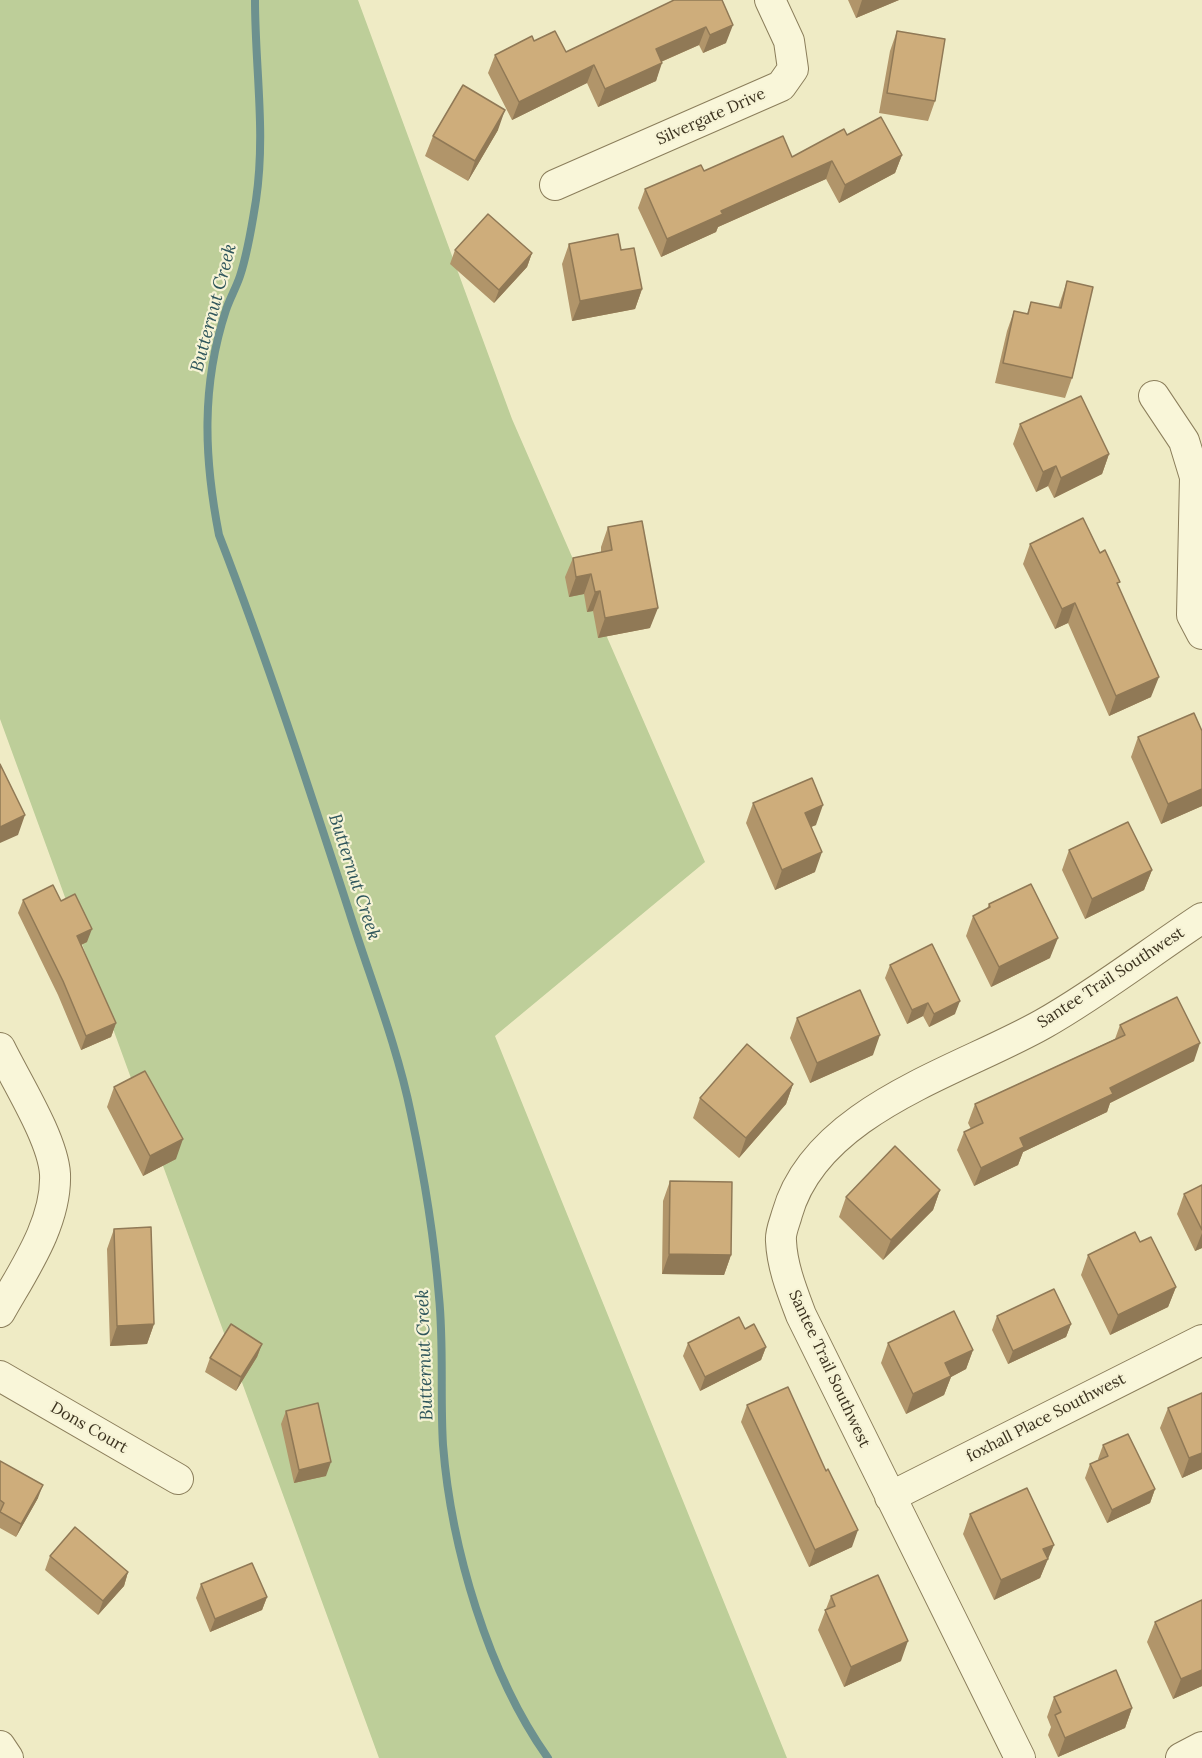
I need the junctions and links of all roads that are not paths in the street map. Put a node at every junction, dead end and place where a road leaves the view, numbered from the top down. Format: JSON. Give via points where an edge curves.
{"nodes":[{"id":1,"x":770,"y":0,"type":"edge"},
{"id":2,"x":555,"y":185,"type":"dead end"},
{"id":3,"x":1155,"y":396,"type":"dead end"},
{"id":4,"x":1202,"y":634,"type":"edge"},
{"id":5,"x":1202,"y":918,"type":"edge"},
{"id":6,"x":0,"y":1048,"type":"edge"},
{"id":7,"x":0,"y":1312,"type":"edge"},
{"id":8,"x":1202,"y":1340,"type":"edge"},
{"id":9,"x":0,"y":1376,"type":"edge"},
{"id":10,"x":178,"y":1479,"type":"dead end"},
{"id":11,"x":890,"y":1497,"type":"junction"},
{"id":12,"x":0,"y":1746,"type":"edge"},
{"id":13,"x":1202,"y":1747,"type":"edge"},
{"id":14,"x":8,"y":1758,"type":"edge"},
{"id":15,"x":1020,"y":1758,"type":"edge"},
{"id":16,"x":1181,"y":1758,"type":"edge"}],
"edges":[{"from":1,"to":2,"type":"street","name":"Silvergate Drive","via":[[789,42],[793,69],[782,86]]},
{"from":3,"to":4,"type":"street","via":[[1184,441],[1195,477],[1192,615]]},
{"from":5,"to":11,"type":"street","name":"Santee Trail Southwest","via":[[1044,1024],[892,1100],[842,1133],[811,1167],[792,1198],[780,1239],[788,1282]]},
{"from":6,"to":7,"type":"street","via":[[42,1130],[55,1172],[52,1206],[31,1257]]},
{"from":8,"to":11,"type":"street","name":"foxhall Place Southwest"},
{"from":9,"to":10,"type":"street","name":"Dons Court"},
{"from":11,"to":15,"type":"street","name":"Santee Trail Southwest"},
{"from":12,"to":14,"type":"street"},
{"from":13,"to":16,"type":"street"}]}
